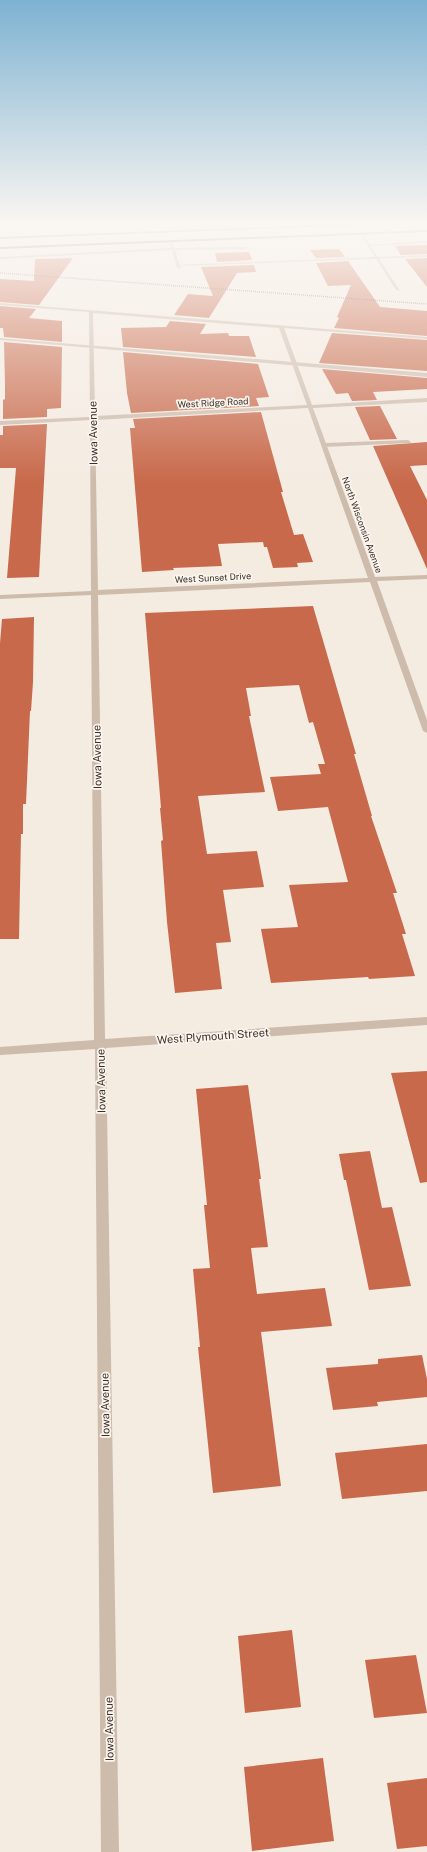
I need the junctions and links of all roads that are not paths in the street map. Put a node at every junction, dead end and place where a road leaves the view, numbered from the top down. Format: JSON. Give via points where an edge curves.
{"nodes":[{"id":1,"x":84,"y":310,"type":"edge"},
{"id":2,"x":91,"y":311,"type":"junction"},
{"id":3,"x":281,"y":326,"type":"junction"},
{"id":4,"x":427,"y":338,"type":"edge"},
{"id":5,"x":0,"y":339,"type":"edge"},
{"id":6,"x":92,"y":347,"type":"junction"},
{"id":7,"x":295,"y":364,"type":"junction"},
{"id":8,"x":427,"y":375,"type":"edge"},
{"id":9,"x":427,"y":400,"type":"edge"},
{"id":10,"x":310,"y":407,"type":"junction"},
{"id":11,"x":92,"y":418,"type":"junction"},
{"id":12,"x":0,"y":423,"type":"edge"},
{"id":13,"x":408,"y":442,"type":"dead end"},
{"id":14,"x":324,"y":445,"type":"junction"},
{"id":15,"x":427,"y":577,"type":"edge"},
{"id":16,"x":372,"y":580,"type":"junction"},
{"id":17,"x":95,"y":592,"type":"junction"},
{"id":18,"x":0,"y":597,"type":"edge"},
{"id":19,"x":427,"y":731,"type":"edge"},
{"id":20,"x":427,"y":1021,"type":"edge"},
{"id":21,"x":100,"y":1043,"type":"junction"},
{"id":22,"x":0,"y":1051,"type":"edge"},
{"id":23,"x":110,"y":1852,"type":"edge"}],
"edges":[{"from":1,"to":2,"type":"street"},
{"from":2,"to":3,"type":"street"},
{"from":2,"to":6,"type":"street","name":"Iowa Avenue"},
{"from":3,"to":4,"type":"street"},
{"from":3,"to":7,"type":"street","name":"North Wisconsin Avenue"},
{"from":5,"to":6,"type":"street"},
{"from":6,"to":7,"type":"street"},
{"from":6,"to":11,"type":"street","name":"Iowa Avenue"},
{"from":7,"to":8,"type":"street"},
{"from":7,"to":10,"type":"street","name":"North Wisconsin Avenue"},
{"from":9,"to":10,"type":"street","name":"West Ridge Road"},
{"from":10,"to":11,"type":"street","name":"West Ridge Road"},
{"from":10,"to":14,"type":"street","name":"North Wisconsin Avenue"},
{"from":11,"to":12,"type":"street","name":"West Ridge Road"},
{"from":11,"to":17,"type":"street","name":"Iowa Avenue"},
{"from":13,"to":14,"type":"street"},
{"from":14,"to":16,"type":"street","name":"North Wisconsin Avenue"},
{"from":15,"to":16,"type":"street","name":"West Sunset Drive"},
{"from":16,"to":17,"type":"street","name":"West Sunset Drive"},
{"from":16,"to":19,"type":"street","name":"North Wisconsin Avenue"},
{"from":17,"to":18,"type":"street","name":"West Sunset Drive"},
{"from":17,"to":21,"type":"street","name":"Iowa Avenue"},
{"from":20,"to":21,"type":"street","name":"West Plymouth Street"},
{"from":21,"to":22,"type":"street","name":"West Plymouth Street"},
{"from":21,"to":23,"type":"street","name":"Iowa Avenue"}]}
